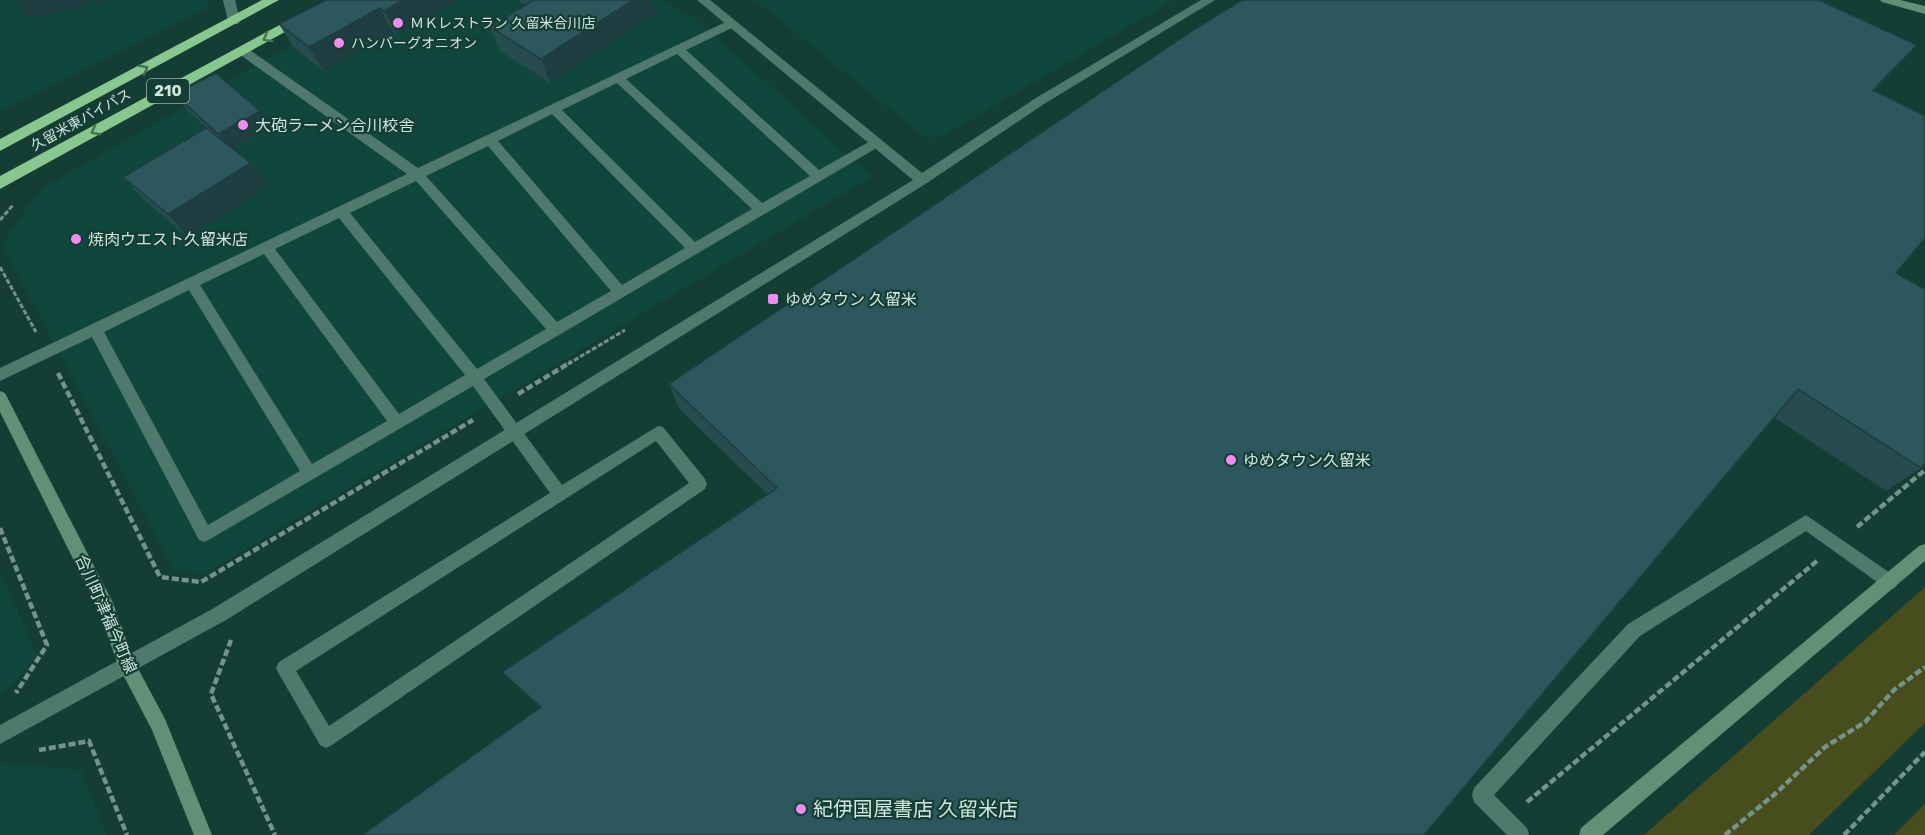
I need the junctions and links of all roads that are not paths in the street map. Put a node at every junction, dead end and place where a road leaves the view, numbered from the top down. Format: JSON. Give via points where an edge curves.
{"nodes":[{"id":1,"x":229,"y":0,"type":"edge"},
{"id":2,"x":272,"y":0,"type":"edge"},
{"id":3,"x":336,"y":0,"type":"edge"},
{"id":4,"x":703,"y":0,"type":"edge"},
{"id":5,"x":1209,"y":0,"type":"edge"},
{"id":6,"x":1886,"y":0,"type":"edge"},
{"id":7,"x":1925,"y":10,"type":"edge"},
{"id":8,"x":234,"y":21,"type":"junction"},
{"id":9,"x":732,"y":23,"type":"junction"},
{"id":10,"x":678,"y":49,"type":"junction"},
{"id":11,"x":243,"y":51,"type":"junction"},
{"id":12,"x":618,"y":78,"type":"junction"},
{"id":13,"x":554,"y":109,"type":"junction"},
{"id":14,"x":490,"y":140,"type":"junction"},
{"id":15,"x":876,"y":143,"type":"junction"},
{"id":16,"x":0,"y":146,"type":"edge"},
{"id":17,"x":417,"y":174,"type":"junction"},
{"id":18,"x":819,"y":177,"type":"junction"},
{"id":19,"x":922,"y":180,"type":"junction"},
{"id":20,"x":0,"y":183,"type":"edge"},
{"id":21,"x":761,"y":210,"type":"junction"},
{"id":22,"x":341,"y":211,"type":"junction"},
{"id":23,"x":266,"y":247,"type":"junction"},
{"id":24,"x":694,"y":249,"type":"junction"},
{"id":25,"x":192,"y":283,"type":"junction"},
{"id":26,"x":620,"y":292,"type":"junction"},
{"id":27,"x":95,"y":329,"type":"junction"},
{"id":28,"x":556,"y":330,"type":"junction"},
{"id":29,"x":0,"y":375,"type":"edge"},
{"id":30,"x":475,"y":377,"type":"junction"},
{"id":31,"x":0,"y":397,"type":"edge"},
{"id":32,"x":397,"y":423,"type":"junction"},
{"id":33,"x":512,"y":431,"type":"junction"},
{"id":34,"x":310,"y":474,"type":"junction"},
{"id":35,"x":560,"y":495,"type":"junction"},
{"id":36,"x":1925,"y":552,"type":"edge"},
{"id":37,"x":1890,"y":582,"type":"junction"},
{"id":38,"x":128,"y":665,"type":"junction"},
{"id":39,"x":0,"y":735,"type":"edge"},
{"id":40,"x":203,"y":835,"type":"edge"},
{"id":41,"x":1520,"y":835,"type":"edge"},
{"id":42,"x":1588,"y":835,"type":"edge"}],
"edges":[{"from":1,"to":8,"type":"street"},
{"from":2,"to":8,"type":"highway","name":"久留米東バイパス","number":"210"},
{"from":3,"to":11,"type":"highway","name":"久留米東バイパス","number":"210","one_way":true},
{"from":4,"to":9,"type":"street"},
{"from":5,"to":19,"type":"street","via":[[1040,101]]},
{"from":6,"to":7,"type":"street"},
{"from":16,"to":8,"type":"highway","name":"久留米東バイパス","number":"210","one_way":true},
{"from":9,"to":10,"type":"street"},
{"from":9,"to":15,"type":"street"},
{"from":10,"to":12,"type":"street"},
{"from":10,"to":18,"type":"street"},
{"from":11,"to":17,"type":"street"},
{"from":11,"to":20,"type":"highway","name":"久留米東バイパス","number":"210","one_way":true},
{"from":12,"to":13,"type":"street"},
{"from":12,"to":21,"type":"street"},
{"from":13,"to":14,"type":"street"},
{"from":13,"to":24,"type":"street"},
{"from":14,"to":17,"type":"street"},
{"from":14,"to":26,"type":"street"},
{"from":15,"to":18,"type":"street"},
{"from":15,"to":19,"type":"street"},
{"from":17,"to":22,"type":"street"},
{"from":17,"to":28,"type":"street"},
{"from":18,"to":21,"type":"street"},
{"from":19,"to":33,"type":"street"},
{"from":21,"to":24,"type":"street"},
{"from":22,"to":23,"type":"street"},
{"from":22,"to":30,"type":"street"},
{"from":23,"to":25,"type":"street"},
{"from":23,"to":32,"type":"street"},
{"from":24,"to":26,"type":"street"},
{"from":25,"to":27,"type":"street"},
{"from":25,"to":34,"type":"street"},
{"from":26,"to":28,"type":"street"},
{"from":27,"to":29,"type":"street"},
{"from":27,"to":34,"type":"street","via":[[205,535]]},
{"from":28,"to":30,"type":"street"},
{"from":30,"to":32,"type":"street"},
{"from":30,"to":33,"type":"street"},
{"from":31,"to":38,"type":"street","name":"合川町津福今町線","via":[[107,609]]},
{"from":32,"to":34,"type":"street"},
{"from":33,"to":35,"type":"street"},
{"from":33,"to":38,"type":"street","via":[[220,614]]},
{"from":35,"to":35,"type":"street","via":[[658,432],[699,484],[326,739],[285,668]]},
{"from":36,"to":37,"type":"street"},
{"from":37,"to":41,"type":"street","via":[[1806,522],[1634,630],[1481,795]]},
{"from":37,"to":42,"type":"street"},
{"from":38,"to":39,"type":"street"},
{"from":38,"to":40,"type":"street","name":"合川町津福今町線","via":[[159,725]]}]}
